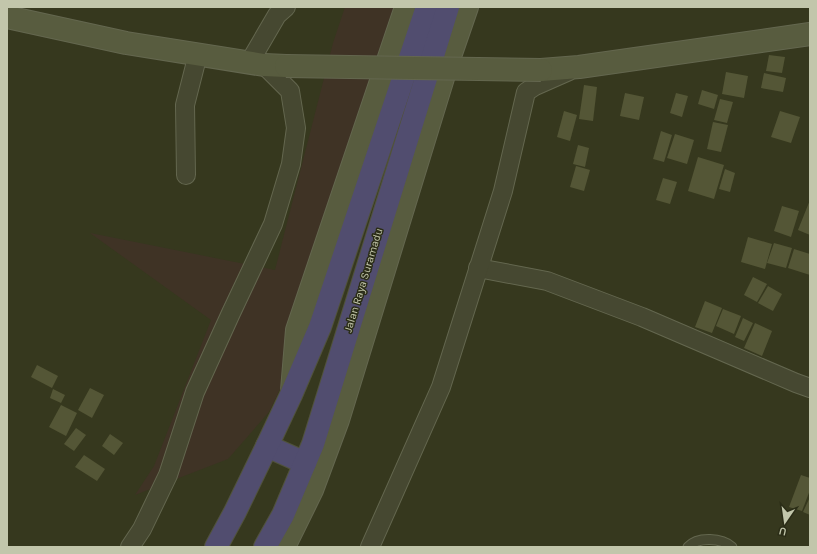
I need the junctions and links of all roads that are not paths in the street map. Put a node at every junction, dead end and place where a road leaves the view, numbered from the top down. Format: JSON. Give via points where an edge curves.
{"nodes":[{"id":1,"x":286,"y":7,"type":"edge"},
{"id":2,"x":406,"y":7,"type":"edge"},
{"id":3,"x":427,"y":7,"type":"edge"},
{"id":4,"x":448,"y":7,"type":"edge"},
{"id":5,"x":467,"y":7,"type":"edge"},
{"id":6,"x":7,"y":17,"type":"edge"},
{"id":7,"x":810,"y":34,"type":"edge"},
{"id":8,"x":438,"y":36,"type":"junction"},
{"id":9,"x":198,"y":54,"type":"junction"},
{"id":10,"x":257,"y":64,"type":"junction"},
{"id":11,"x":447,"y":65,"type":"junction"},
{"id":12,"x":579,"y":66,"type":"junction"},
{"id":13,"x":186,"y":175,"type":"dead end"},
{"id":14,"x":478,"y":268,"type":"junction"},
{"id":15,"x":810,"y":388,"type":"edge"},
{"id":16,"x":291,"y":395,"type":"junction"},
{"id":17,"x":267,"y":446,"type":"junction"},
{"id":18,"x":306,"y":463,"type":"junction"},
{"id":19,"x":130,"y":547,"type":"edge"},
{"id":20,"x":216,"y":547,"type":"edge"},
{"id":21,"x":265,"y":547,"type":"edge"},
{"id":22,"x":284,"y":547,"type":"edge"},
{"id":23,"x":370,"y":547,"type":"edge"},
{"id":24,"x":688,"y":547,"type":"edge"},
{"id":25,"x":732,"y":547,"type":"edge"}],
"edges":[{"from":1,"to":10,"type":"street","via":[[277,15]]},
{"from":2,"to":16,"type":"main road","via":[[297,330]]},
{"from":3,"to":16,"type":"highway","via":[[320,327]]},
{"from":4,"to":8,"type":"highway","name":"Jalan Raya Suramadu"},
{"from":5,"to":11,"type":"main road","name":"Jalan Raya Suramadu"},
{"from":6,"to":9,"type":"main road","via":[[126,43]]},
{"from":7,"to":12,"type":"main road"},
{"from":8,"to":11,"type":"main road"},
{"from":8,"to":18,"type":"highway","name":"Jalan Raya Suramadu"},
{"from":9,"to":10,"type":"main road"},
{"from":9,"to":13,"type":"street","via":[[185,104]]},
{"from":10,"to":12,"type":"main road","bridge":true,"via":[[541,70]]},
{"from":10,"to":19,"type":"street","via":[[290,91],[296,128],[291,164],[273,224],[195,392],[168,475],[142,529]]},
{"from":11,"to":22,"type":"main road","name":"Jalan Raya Suramadu","via":[[338,420],[312,490]]},
{"from":12,"to":14,"type":"street","via":[[526,92],[503,191]]},
{"from":14,"to":15,"type":"street","via":[[547,282],[642,317]]},
{"from":14,"to":23,"type":"street","via":[[441,387]]},
{"from":16,"to":17,"type":"highway"},
{"from":17,"to":18,"type":"highway"},
{"from":17,"to":20,"type":"highway"},
{"from":18,"to":21,"type":"highway","name":"Jalan Raya Suramadu","via":[[283,515]]},
{"from":24,"to":25,"type":"lane","via":[[708,538],[726,542]]}]}
